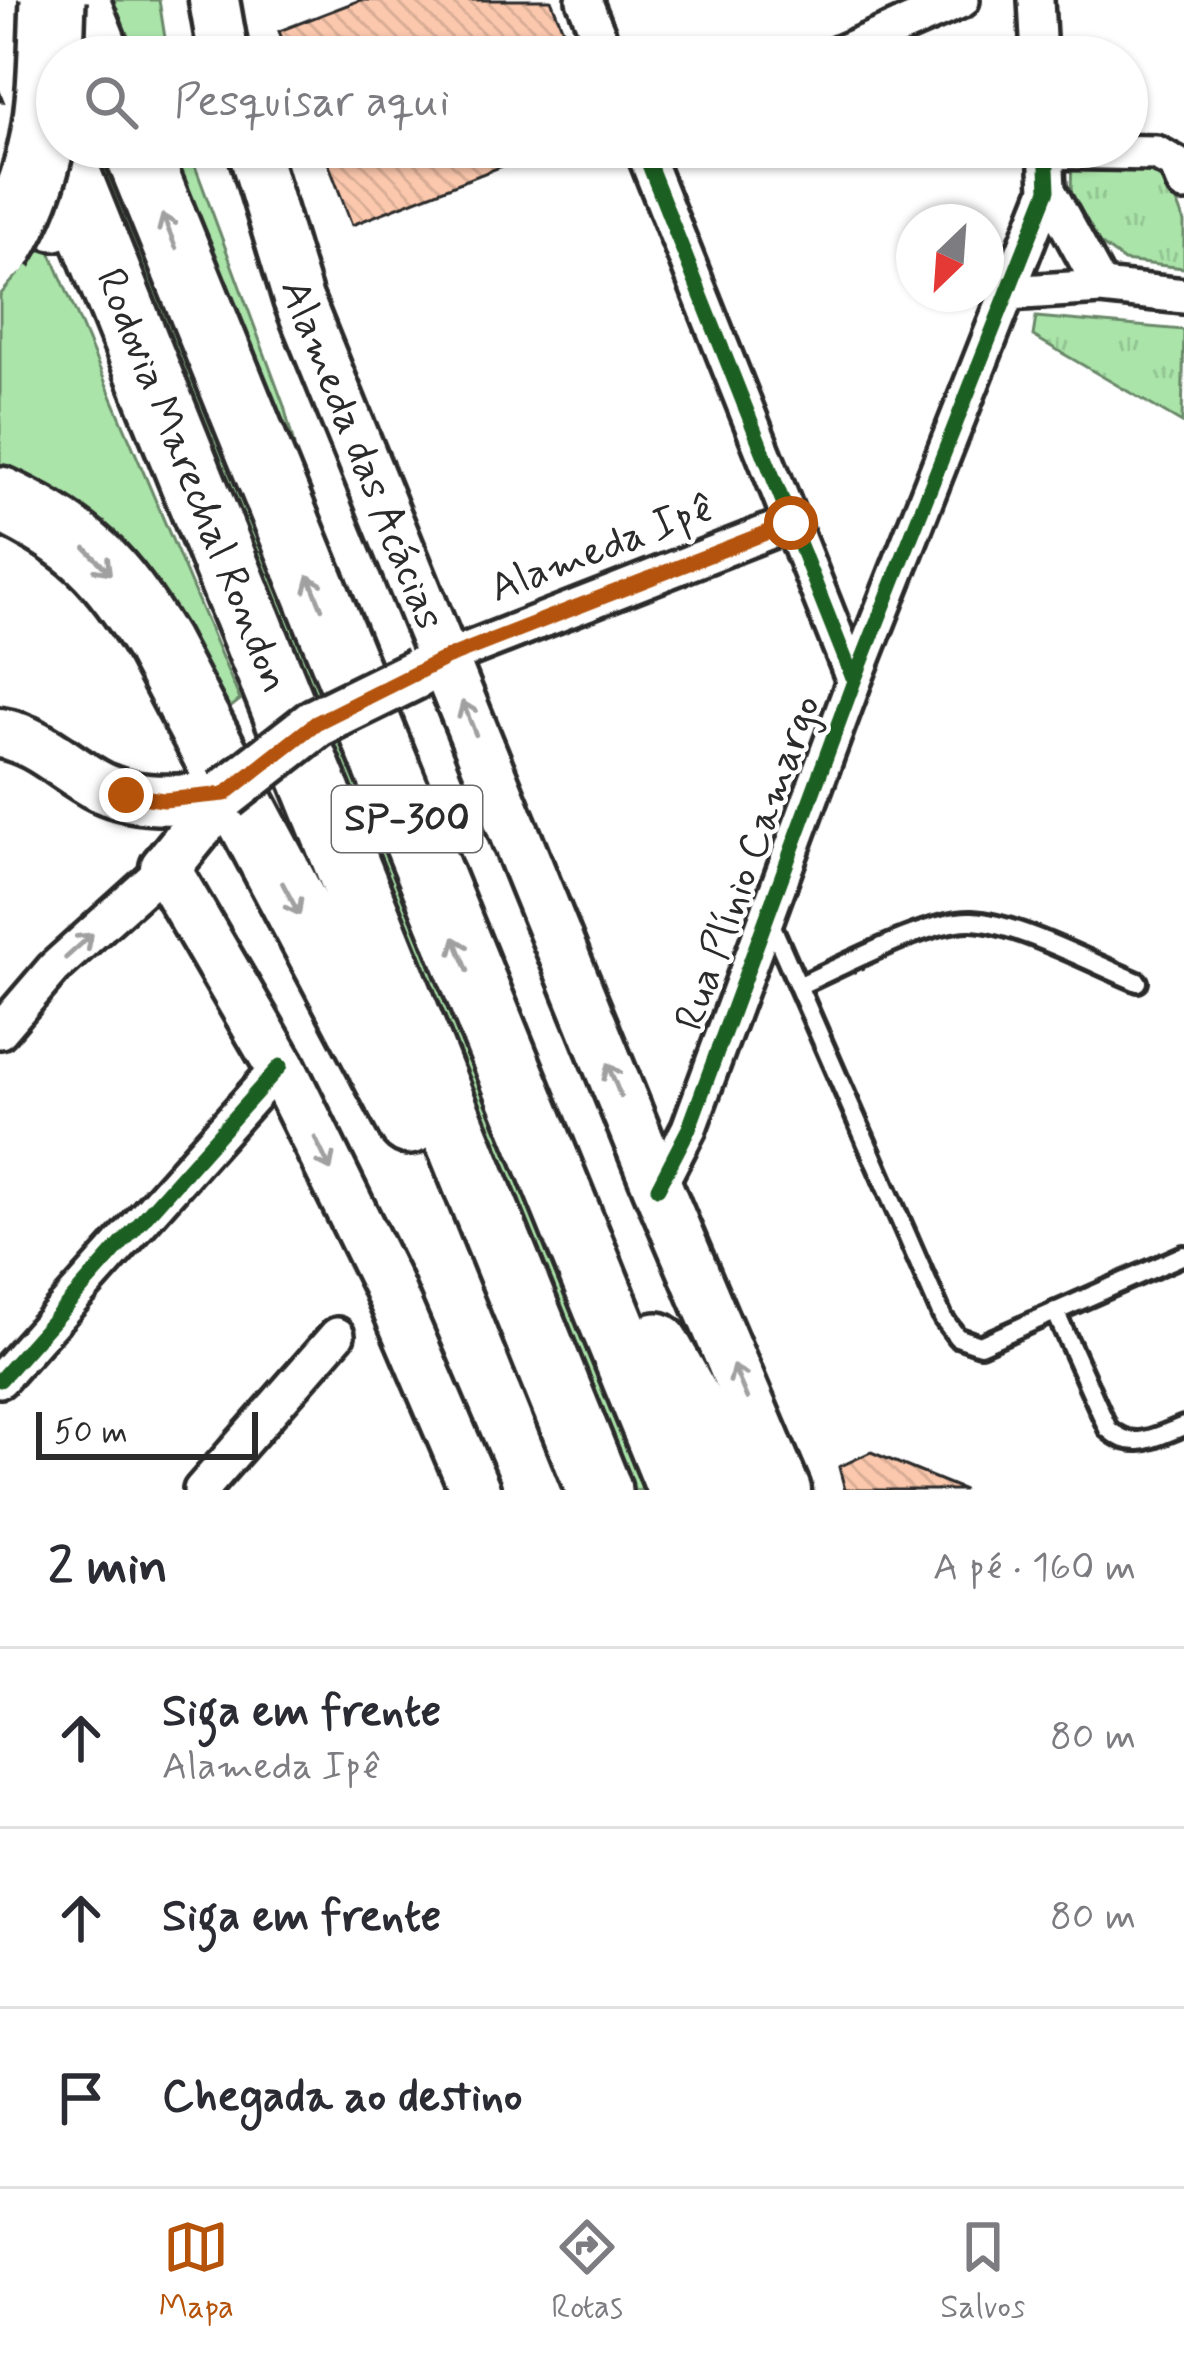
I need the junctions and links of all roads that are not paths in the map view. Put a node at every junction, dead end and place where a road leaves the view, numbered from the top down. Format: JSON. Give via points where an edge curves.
{"nodes":[{"id":1,"x":53,"y":0,"type":"edge"},
{"id":2,"x":76,"y":0,"type":"edge"},
{"id":3,"x":214,"y":0,"type":"edge"},
{"id":4,"x":584,"y":0,"type":"edge"},
{"id":5,"x":962,"y":0,"type":"edge"},
{"id":6,"x":1036,"y":0,"type":"edge"},
{"id":7,"x":0,"y":5,"type":"edge"},
{"id":8,"x":45,"y":36,"type":"edge"},
{"id":9,"x":91,"y":36,"type":"edge"},
{"id":10,"x":220,"y":36,"type":"edge"},
{"id":11,"x":599,"y":36,"type":"edge"},
{"id":12,"x":879,"y":36,"type":"edge"},
{"id":13,"x":1039,"y":36,"type":"edge"},
{"id":14,"x":36,"y":75,"type":"edge"},
{"id":15,"x":36,"y":95,"type":"edge"},
{"id":16,"x":22,"y":137,"type":"edge"},
{"id":17,"x":1148,"y":153,"type":"edge"},
{"id":18,"x":39,"y":168,"type":"edge"},
{"id":19,"x":65,"y":168,"type":"edge"},
{"id":20,"x":143,"y":168,"type":"edge"},
{"id":21,"x":258,"y":168,"type":"edge"},
{"id":22,"x":651,"y":168,"type":"edge"},
{"id":23,"x":1047,"y":168,"type":"edge"},
{"id":24,"x":1184,"y":184,"type":"edge"},
{"id":25,"x":1048,"y":190,"type":"junction"},
{"id":26,"x":0,"y":220,"type":"edge"},
{"id":27,"x":0,"y":249,"type":"edge"},
{"id":28,"x":1101,"y":287,"type":"junction"},
{"id":29,"x":1008,"y":293,"type":"junction"},
{"id":30,"x":1184,"y":296,"type":"edge"},
{"id":31,"x":177,"y":448,"type":"junction"},
{"id":32,"x":0,"y":499,"type":"edge"},
{"id":33,"x":791,"y":523,"type":"junction"},
{"id":34,"x":432,"y":666,"type":"junction"},
{"id":35,"x":854,"y":681,"type":"junction"},
{"id":36,"x":0,"y":733,"type":"edge"},
{"id":37,"x":225,"y":794,"type":"junction"},
{"id":38,"x":169,"y":863,"type":"junction"},
{"id":39,"x":768,"y":916,"type":"junction"},
{"id":40,"x":1138,"y":982,"type":"dead end"},
{"id":41,"x":798,"y":986,"type":"junction"},
{"id":42,"x":0,"y":1031,"type":"edge"},
{"id":43,"x":498,"y":1045,"type":"junction"},
{"id":44,"x":280,"y":1066,"type":"junction"},
{"id":45,"x":658,"y":1188,"type":"junction"},
{"id":46,"x":1184,"y":1255,"type":"edge"},
{"id":47,"x":1055,"y":1312,"type":"junction"},
{"id":48,"x":338,"y":1335,"type":"dead end"},
{"id":49,"x":0,"y":1380,"type":"edge"},
{"id":50,"x":1184,"y":1426,"type":"edge"},
{"id":51,"x":201,"y":1490,"type":"edge"},
{"id":52,"x":475,"y":1490,"type":"edge"},
{"id":53,"x":588,"y":1490,"type":"edge"},
{"id":54,"x":598,"y":1490,"type":"edge"},
{"id":55,"x":680,"y":1490,"type":"edge"},
{"id":56,"x":738,"y":1490,"type":"edge"},
{"id":57,"x":786,"y":1490,"type":"edge"}],
"edges":[{"from":1,"to":8,"type":"highway","bridge":true},
{"from":2,"to":9,"type":"highway"},
{"from":3,"to":10,"type":"main road"},
{"from":4,"to":11,"type":"street"},
{"from":5,"to":12,"type":"street"},
{"from":6,"to":13,"type":"street"},
{"from":7,"to":15,"type":"highway","name":"Rodovia Marechal Rondon","number":"SP-300"},
{"from":14,"to":16,"type":"highway","bridge":true},
{"from":16,"to":26,"type":"highway","bridge":true},
{"from":16,"to":31,"type":"highway","via":[[46,202]]},
{"from":17,"to":24,"type":"street","via":[[1176,164]]},
{"from":18,"to":27,"type":"highway","bridge":true},
{"from":19,"to":31,"type":"highway","name":"Rodovia Marechal Rondon","number":"SP-300"},
{"from":43,"to":20,"type":"highway","name":"Rodovia Marechal Rondon","number":"SP-300","one_way":true},
{"from":21,"to":34,"type":"main road","name":"Alameda das Acácias"},
{"from":22,"to":33,"type":"street"},
{"from":23,"to":25,"type":"street"},
{"from":25,"to":28,"type":"street"},
{"from":25,"to":29,"type":"street","name":"Rua Plínio Camargo"},
{"from":28,"to":29,"type":"street"},
{"from":28,"to":30,"type":"street"},
{"from":29,"to":35,"type":"street","name":"Rua Plínio Camargo"},
{"from":31,"to":54,"type":"highway","name":"Rodovia Marechal Rondon","number":"SP-300"},
{"from":32,"to":53,"type":"highway","one_way":true,"via":[[89,551],[157,644],[461,1220]]},
{"from":33,"to":34,"type":"street","name":"Alameda Ipê"},
{"from":33,"to":35,"type":"street"},
{"from":34,"to":37,"type":"main road","bridge":true,"via":[[316,723]]},
{"from":45,"to":34,"type":"main road","name":"Alameda das Acácias","one_way":true},
{"from":35,"to":39,"type":"street","name":"Rua Plínio Camargo"},
{"from":36,"to":37,"type":"main road","via":[[28,740],[115,792],[164,800]]},
{"from":37,"to":38,"type":"main road"},
{"from":42,"to":38,"type":"street","one_way":true,"via":[[54,968]]},
{"from":38,"to":44,"type":"main road"},
{"from":39,"to":41,"type":"lane"},
{"from":39,"to":45,"type":"street","name":"Rua Plínio Camargo","via":[[689,1128]]},
{"from":40,"to":41,"type":"lane","via":[[972,921],[942,924]]},
{"from":41,"to":47,"type":"lane","via":[[957,1337],[980,1345]]},
{"from":43,"to":55,"type":"highway","name":"Rodovia Marechal Rondon","number":"SP-300"},
{"from":43,"to":56,"type":"highway"},
{"from":44,"to":49,"type":"street"},
{"from":44,"to":52,"type":"main road","one_way":true,"via":[[387,1284]]},
{"from":57,"to":45,"type":"main road","name":"Alameda das Acácias","one_way":true},
{"from":46,"to":47,"type":"lane"},
{"from":47,"to":50,"type":"lane","via":[[1108,1429],[1138,1444]]},
{"from":48,"to":51,"type":"street"}]}
